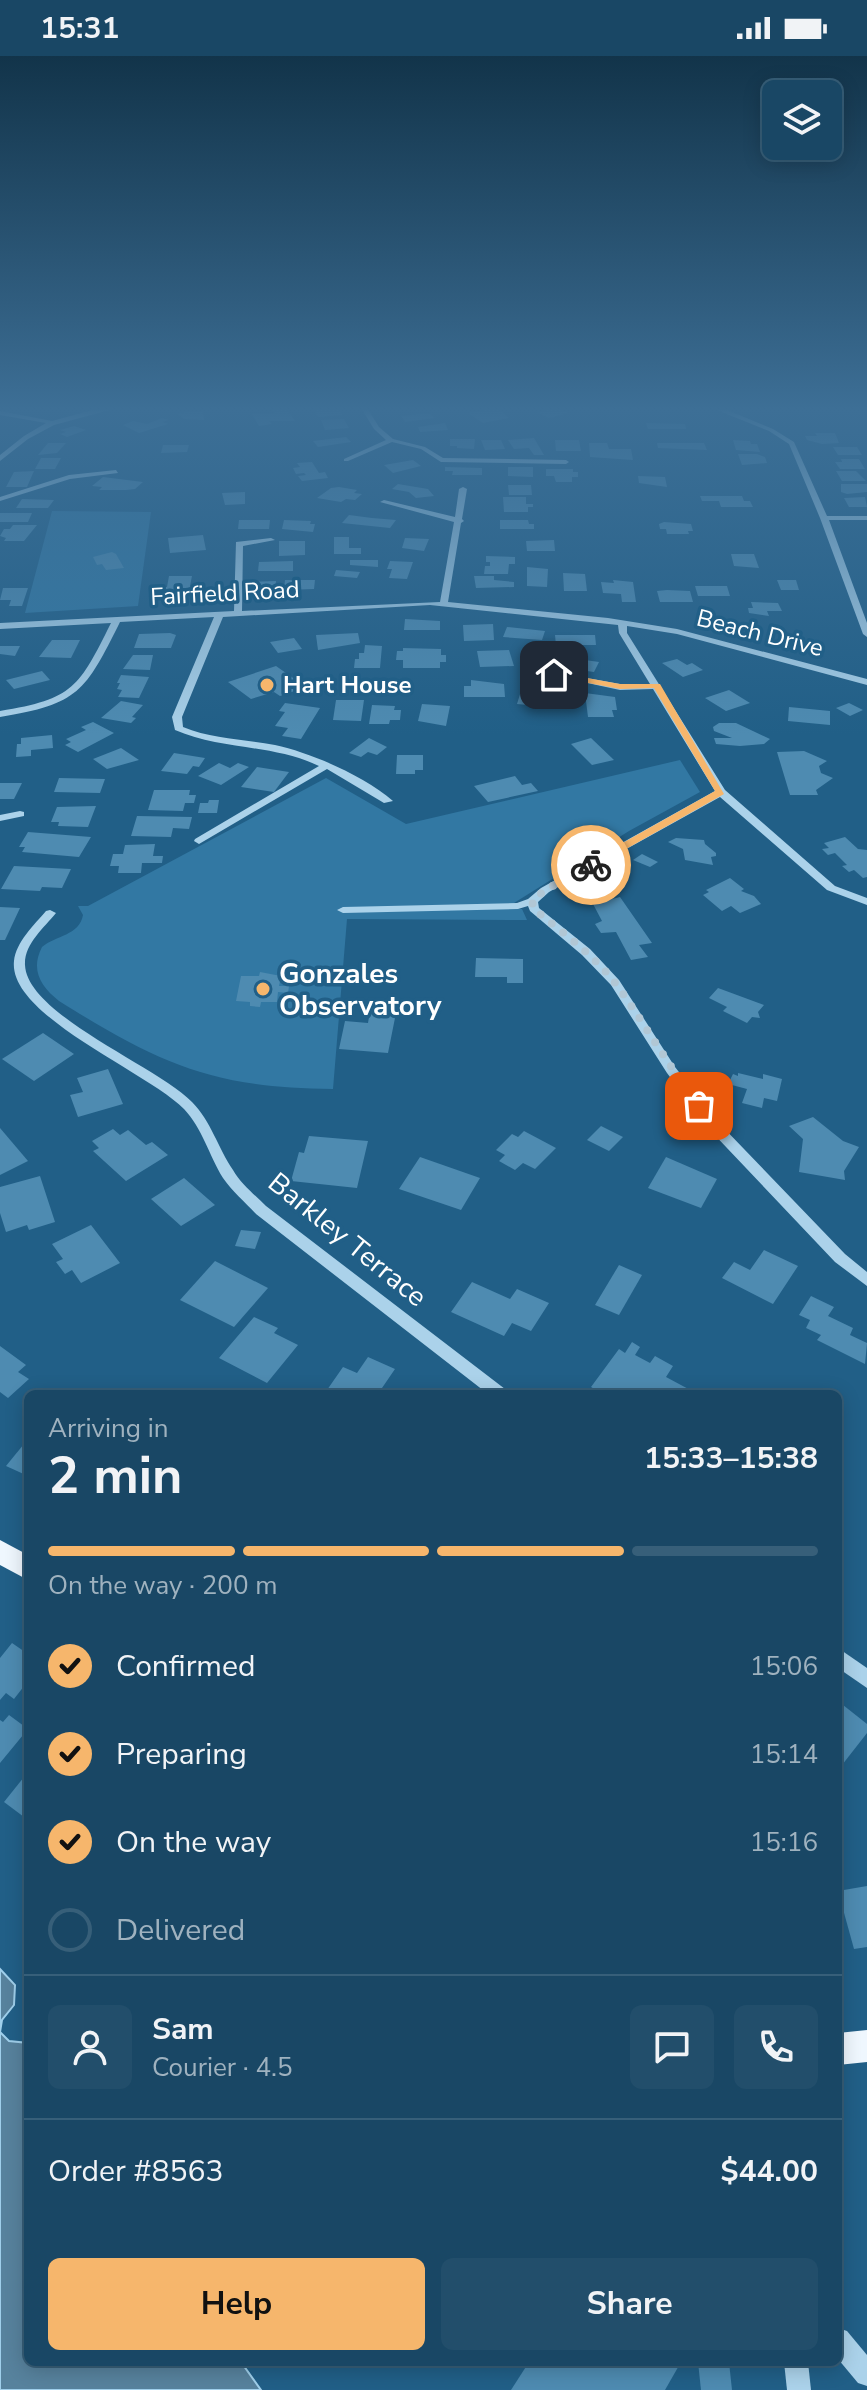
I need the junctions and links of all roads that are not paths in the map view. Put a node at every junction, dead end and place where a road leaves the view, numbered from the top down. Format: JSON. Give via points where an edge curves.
{"nodes":[{"id":1,"x":444,"y":517,"type":"edge"},
{"id":2,"x":460,"y":517,"type":"edge"},
{"id":3,"x":824,"y":518,"type":"joint"},
{"id":4,"x":867,"y":518,"type":"edge"},
{"id":5,"x":460,"y":521,"type":"junction"},
{"id":6,"x":271,"y":540,"type":"dead end"},
{"id":7,"x":444,"y":604,"type":"junction"},
{"id":8,"x":238,"y":612,"type":"junction"},
{"id":9,"x":220,"y":613,"type":"junction"},
{"id":10,"x":117,"y":619,"type":"junction"},
{"id":11,"x":622,"y":623,"type":"junction"},
{"id":12,"x":0,"y":626,"type":"edge"},
{"id":13,"x":643,"y":627,"type":"joint"},
{"id":14,"x":867,"y":634,"type":"edge"},
{"id":15,"x":554,"y":675,"type":"dead end"},
{"id":16,"x":865,"y":679,"type":"edge"},
{"id":17,"x":657,"y":686,"type":"junction"},
{"id":18,"x":0,"y":714,"type":"edge"},
{"id":19,"x":327,"y":765,"type":"junction"},
{"id":20,"x":721,"y":792,"type":"junction"},
{"id":21,"x":388,"y":801,"type":"dead end"},
{"id":22,"x":20,"y":814,"type":"dead end"},
{"id":23,"x":0,"y":818,"type":"edge"},
{"id":24,"x":199,"y":841,"type":"dead end"},
{"id":25,"x":532,"y":901,"type":"junction"},
{"id":26,"x":867,"y":902,"type":"edge"},
{"id":27,"x":343,"y":910,"type":"dead end"},
{"id":28,"x":50,"y":913,"type":"dead end"},
{"id":29,"x":867,"y":1280,"type":"edge"},
{"id":30,"x":494,"y":1390,"type":"edge"},
{"id":31,"x":0,"y":1551,"type":"edge"},
{"id":32,"x":24,"y":1566,"type":"edge"},
{"id":33,"x":842,"y":1660,"type":"edge"},
{"id":34,"x":867,"y":1679,"type":"edge"},
{"id":35,"x":867,"y":2046,"type":"edge"},
{"id":36,"x":842,"y":2049,"type":"edge"},
{"id":37,"x":842,"y":2345,"type":"edge"},
{"id":38,"x":796,"y":2366,"type":"edge"},
{"id":39,"x":867,"y":2374,"type":"edge"},
{"id":40,"x":799,"y":2390,"type":"edge"}],
"edges":[{"from":1,"to":5,"type":"street"},
{"from":2,"to":5,"type":"street"},
{"from":3,"to":4,"type":"street"},
{"from":3,"to":14,"type":"street"},
{"from":5,"to":7,"type":"street"},
{"from":6,"to":8,"type":"street","via":[[239,544]]},
{"from":7,"to":8,"type":"street","name":"Fairfield Road"},
{"from":7,"to":11,"type":"street","name":"Fairfield Road"},
{"from":8,"to":9,"type":"street","name":"Fairfield Road"},
{"from":9,"to":10,"type":"street","name":"Fairfield Road"},
{"from":9,"to":19,"type":"street","via":[[177,717],[178,728],[288,751]]},
{"from":10,"to":12,"type":"street","name":"Fairfield Road"},
{"from":10,"to":18,"type":"street","via":[[85,682],[68,696]]},
{"from":11,"to":13,"type":"street","name":"Fairfield Road"},
{"from":11,"to":17,"type":"street"},
{"from":13,"to":16,"type":"street","name":"Beach Drive"},
{"from":15,"to":17,"type":"street","via":[[620,687]]},
{"from":17,"to":20,"type":"street"},
{"from":19,"to":21,"type":"street"},
{"from":19,"to":24,"type":"street"},
{"from":20,"to":25,"type":"street"},
{"from":20,"to":26,"type":"street","via":[[831,888]]},
{"from":22,"to":23,"type":"street"},
{"from":25,"to":27,"type":"street","via":[[492,909]]},
{"from":25,"to":29,"type":"street","via":[[534,909],[615,983],[713,1125]]},
{"from":28,"to":30,"type":"street","name":"Barkley Terrace","via":[[26,941],[18,967],[27,992],[84,1037],[167,1085],[190,1106],[228,1175],[261,1210]]},
{"from":31,"to":32,"type":"main road"},
{"from":33,"to":34,"type":"street"},
{"from":35,"to":36,"type":"main road"},
{"from":37,"to":39,"type":"street"},
{"from":38,"to":40,"type":"street"}]}
